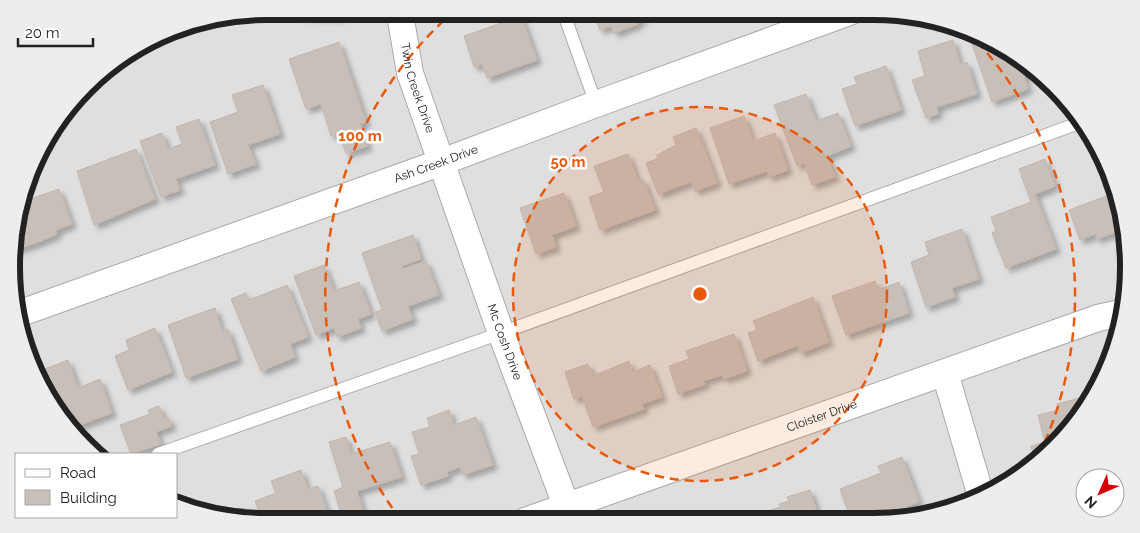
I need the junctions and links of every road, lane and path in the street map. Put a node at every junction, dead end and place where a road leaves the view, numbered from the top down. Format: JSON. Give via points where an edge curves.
{"nodes":[{"id":1,"x":402,"y":20,"type":"edge"},
{"id":2,"x":566,"y":20,"type":"edge"},
{"id":3,"x":827,"y":20,"type":"edge"},
{"id":4,"x":596,"y":104,"type":"junction"},
{"id":5,"x":1075,"y":125,"type":"edge"},
{"id":6,"x":442,"y":162,"type":"junction"},
{"id":7,"x":24,"y":312,"type":"edge"},
{"id":8,"x":1115,"y":314,"type":"edge"},
{"id":9,"x":501,"y":333,"type":"junction"},
{"id":10,"x":945,"y":373,"type":"junction"},
{"id":11,"x":161,"y":453,"type":"edge"},
{"id":12,"x":979,"y":490,"type":"edge"},
{"id":13,"x":570,"y":513,"type":"edge"}],
"edges":[{"from":1,"to":6,"type":"street","name":"Twin Creek Drive","via":[[410,73]]},
{"from":2,"to":4,"type":"lane"},
{"from":3,"to":4,"type":"street","name":"Ash Creek Drive"},
{"from":4,"to":6,"type":"street","name":"Ash Creek Drive"},
{"from":5,"to":9,"type":"lane"},
{"from":6,"to":7,"type":"street","name":"Ash Creek Drive"},
{"from":6,"to":9,"type":"street","name":"Mc Cosh Drive"},
{"from":8,"to":10,"type":"street","name":"Cloister Drive"},
{"from":9,"to":11,"type":"lane"},
{"from":9,"to":13,"type":"street","name":"Mc Cosh Drive"},
{"from":10,"to":12,"type":"street"},
{"from":10,"to":13,"type":"street","name":"Cloister Drive"}]}
